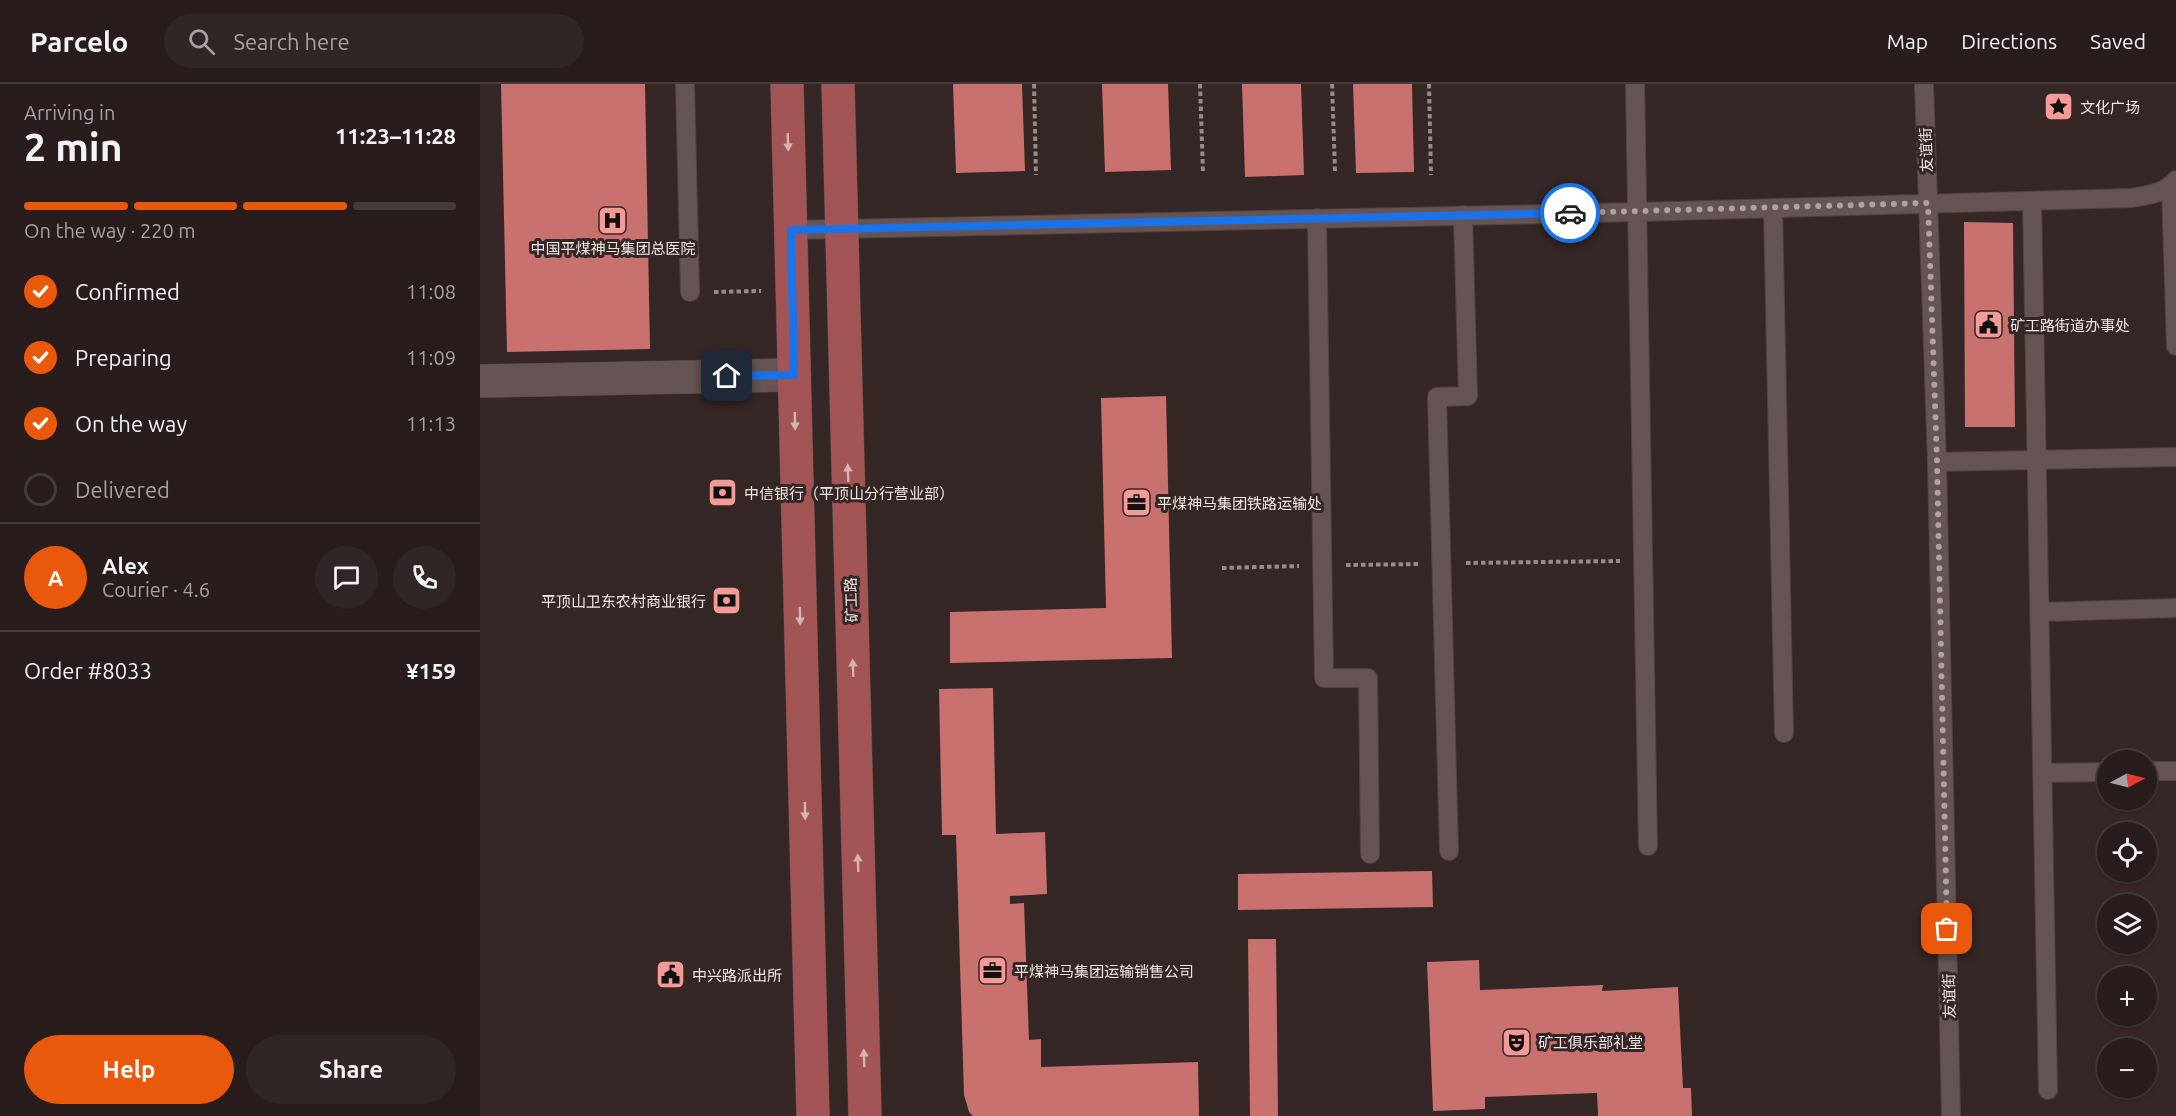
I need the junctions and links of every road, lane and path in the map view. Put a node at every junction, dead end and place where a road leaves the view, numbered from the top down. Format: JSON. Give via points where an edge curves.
{"nodes":[{"id":1,"x":685,"y":84,"type":"edge"},
{"id":2,"x":787,"y":84,"type":"edge"},
{"id":3,"x":838,"y":84,"type":"edge"},
{"id":4,"x":1034,"y":84,"type":"edge"},
{"id":5,"x":1200,"y":84,"type":"edge"},
{"id":6,"x":1332,"y":84,"type":"edge"},
{"id":7,"x":1429,"y":84,"type":"edge"},
{"id":8,"x":1635,"y":84,"type":"edge"},
{"id":9,"x":1924,"y":84,"type":"edge"},
{"id":10,"x":1335,"y":171,"type":"dead end"},
{"id":11,"x":1203,"y":173,"type":"dead end"},
{"id":12,"x":1036,"y":175,"type":"dead end"},
{"id":13,"x":1431,"y":175,"type":"dead end"},
{"id":14,"x":2173,"y":183,"type":"edge"},
{"id":15,"x":2032,"y":201,"type":"junction"},
{"id":16,"x":1928,"y":203,"type":"junction"},
{"id":17,"x":1773,"y":208,"type":"junction"},
{"id":18,"x":1638,"y":212,"type":"junction"},
{"id":19,"x":1463,"y":215,"type":"junction"},
{"id":20,"x":1317,"y":218,"type":"junction"},
{"id":21,"x":842,"y":228,"type":"junction"},
{"id":22,"x":791,"y":230,"type":"junction"},
{"id":23,"x":792,"y":290,"type":"junction"},
{"id":24,"x":690,"y":292,"type":"joint"},
{"id":25,"x":2176,"y":346,"type":"edge"},
{"id":26,"x":794,"y":375,"type":"junction"},
{"id":27,"x":480,"y":381,"type":"edge"},
{"id":28,"x":2176,"y":457,"type":"edge"},
{"id":29,"x":2038,"y":460,"type":"junction"},
{"id":30,"x":1937,"y":462,"type":"junction"},
{"id":31,"x":2176,"y":608,"type":"edge"},
{"id":32,"x":2041,"y":612,"type":"junction"},
{"id":33,"x":1784,"y":733,"type":"dead end"},
{"id":34,"x":2157,"y":771,"type":"edge"},
{"id":35,"x":2176,"y":771,"type":"edge"},
{"id":36,"x":2097,"y":772,"type":"edge"},
{"id":37,"x":2044,"y":773,"type":"junction"},
{"id":38,"x":1648,"y":846,"type":"dead end"},
{"id":39,"x":1449,"y":851,"type":"dead end"},
{"id":40,"x":1370,"y":854,"type":"dead end"},
{"id":41,"x":2048,"y":1090,"type":"dead end"},
{"id":42,"x":813,"y":1116,"type":"edge"},
{"id":43,"x":865,"y":1116,"type":"edge"},
{"id":44,"x":1951,"y":1116,"type":"edge"}],
"edges":[{"from":1,"to":24,"type":"lane"},
{"from":2,"to":22,"type":"main road","one_way":true},
{"from":3,"to":21,"type":"main road","name":"矿工路"},
{"from":4,"to":12,"type":"path"},
{"from":5,"to":11,"type":"path"},
{"from":6,"to":10,"type":"path"},
{"from":7,"to":13,"type":"path"},
{"from":8,"to":18,"type":"lane"},
{"from":9,"to":16,"type":"lane","name":"友谊街"},
{"from":14,"to":15,"type":"lane","via":[[2156,194],[2132,198]]},
{"from":14,"to":25,"type":"lane"},
{"from":15,"to":16,"type":"lane"},
{"from":15,"to":29,"type":"lane"},
{"from":16,"to":17,"type":"lane"},
{"from":16,"to":30,"type":"lane","name":"友谊街"},
{"from":17,"to":18,"type":"lane"},
{"from":17,"to":33,"type":"lane"},
{"from":18,"to":19,"type":"lane"},
{"from":18,"to":38,"type":"lane"},
{"from":19,"to":20,"type":"lane"},
{"from":19,"to":39,"type":"lane","via":[[1468,396],[1437,397]]},
{"from":20,"to":21,"type":"lane"},
{"from":20,"to":40,"type":"lane","via":[[1324,678],[1368,678]]},
{"from":21,"to":22,"type":"lane"},
{"from":43,"to":21,"type":"main road","name":"矿工路","one_way":true},
{"from":22,"to":23,"type":"main road"},
{"from":23,"to":24,"type":"path"},
{"from":23,"to":26,"type":"main road"},
{"from":26,"to":27,"type":"street"},
{"from":26,"to":42,"type":"main road","one_way":true},
{"from":28,"to":29,"type":"lane"},
{"from":29,"to":30,"type":"lane"},
{"from":29,"to":32,"type":"lane"},
{"from":30,"to":44,"type":"lane","name":"友谊街"},
{"from":31,"to":32,"type":"lane"},
{"from":32,"to":37,"type":"lane"},
{"from":34,"to":35,"type":"lane"},
{"from":36,"to":37,"type":"lane"},
{"from":37,"to":41,"type":"lane"}]}
